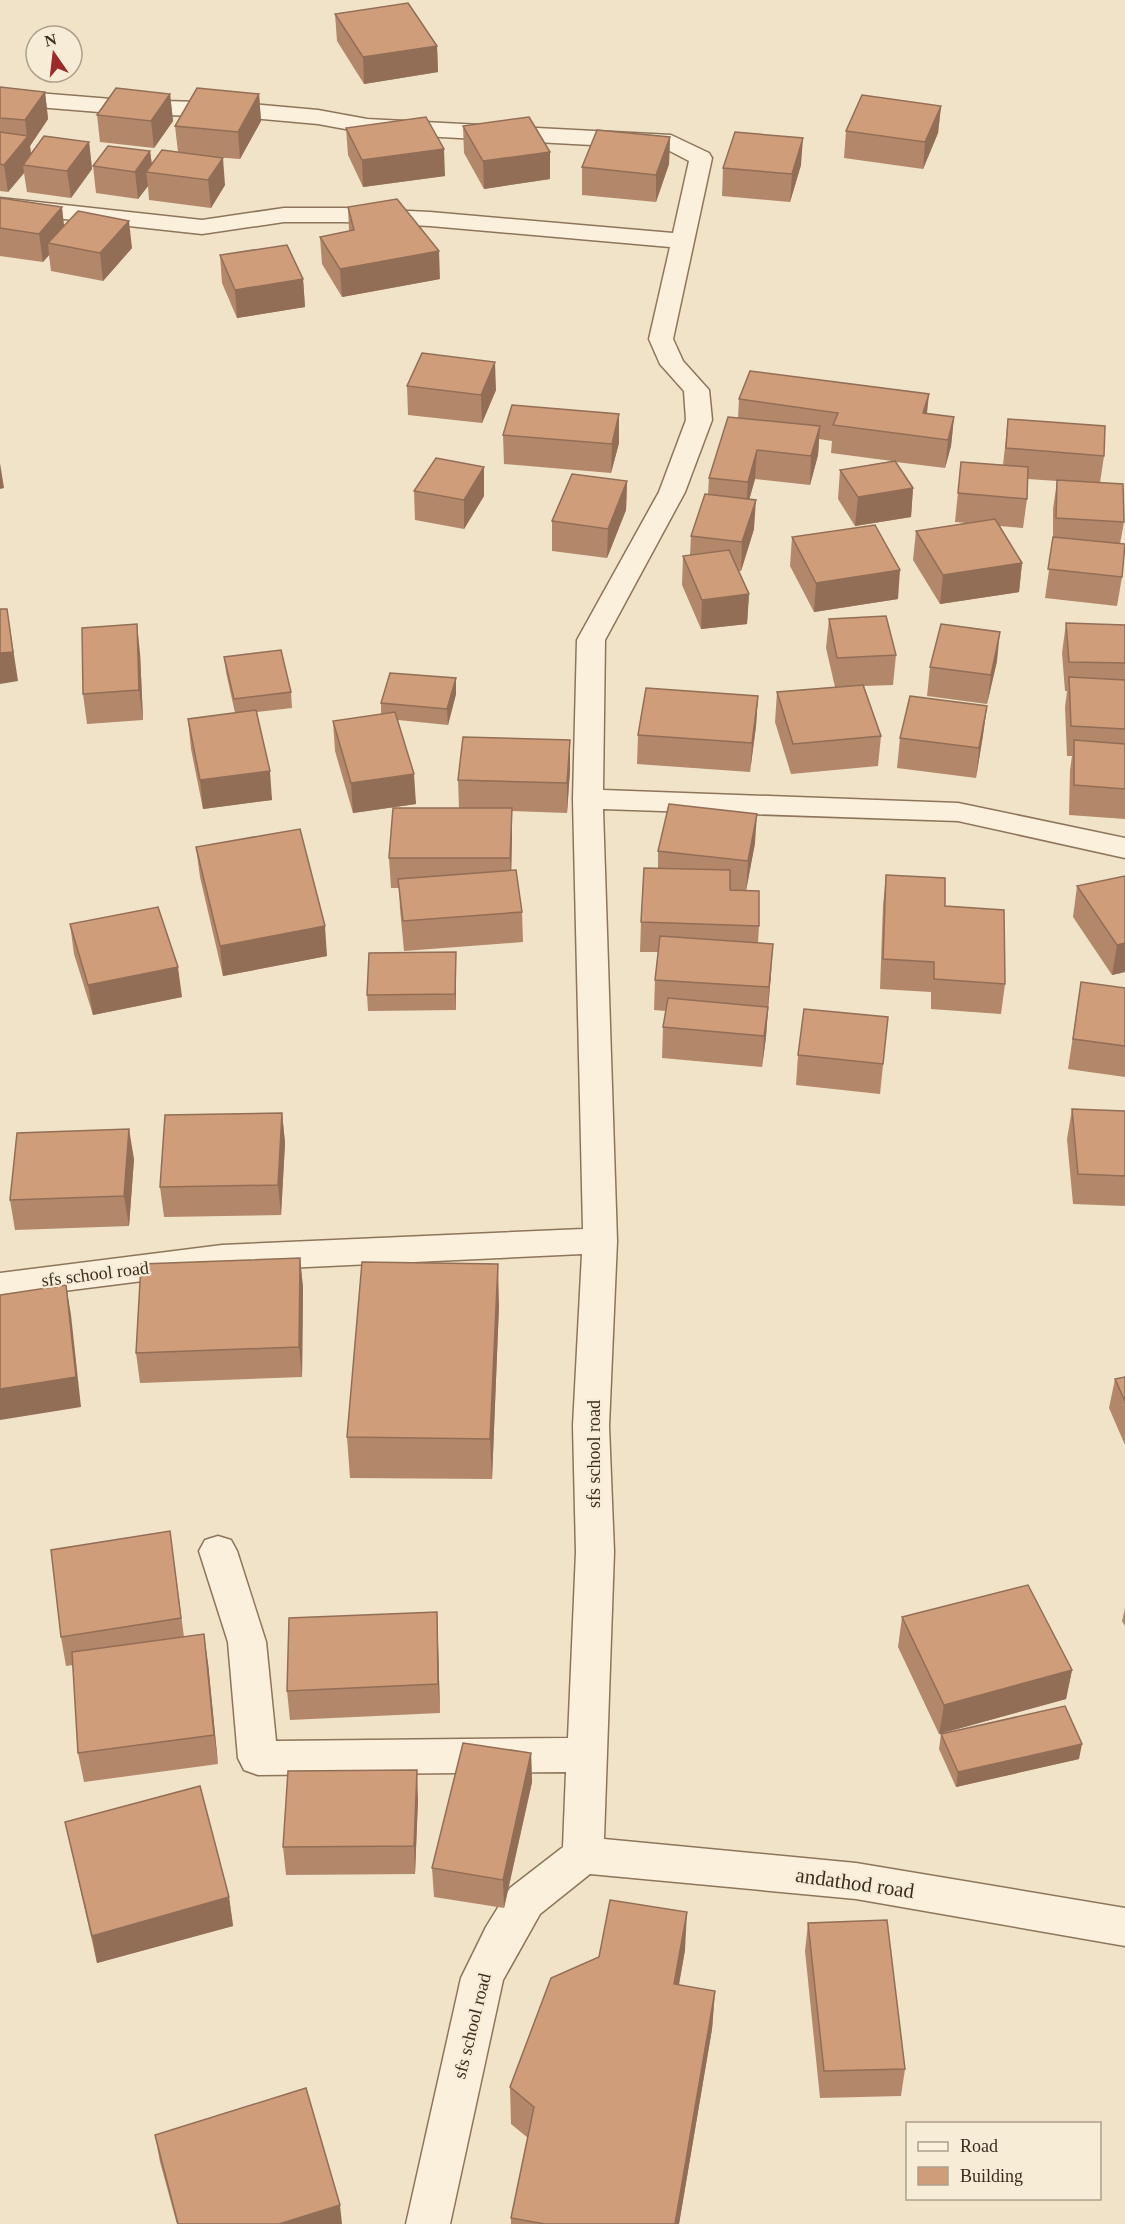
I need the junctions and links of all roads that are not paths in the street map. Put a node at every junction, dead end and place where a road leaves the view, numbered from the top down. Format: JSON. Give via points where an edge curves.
{"nodes":[{"id":1,"x":0,"y":97,"type":"edge"},
{"id":2,"x":0,"y":205,"type":"edge"},
{"id":3,"x":683,"y":241,"type":"junction"},
{"id":4,"x":588,"y":799,"type":"junction"},
{"id":5,"x":1125,"y":848,"type":"edge"},
{"id":6,"x":600,"y":1241,"type":"junction"},
{"id":7,"x":0,"y":1286,"type":"edge"},
{"id":8,"x":218,"y":1551,"type":"dead end"},
{"id":9,"x":588,"y":1755,"type":"junction"},
{"id":10,"x":583,"y":1855,"type":"junction"},
{"id":11,"x":1125,"y":1927,"type":"edge"},
{"id":12,"x":428,"y":2224,"type":"edge"}],
"edges":[{"from":1,"to":3,"type":"street","via":[[124,107],[241,110],[367,126],[671,142],[701,158]]},
{"from":2,"to":3,"type":"street","via":[[202,228],[284,215],[344,215]]},
{"from":3,"to":4,"type":"street","via":[[661,339],[672,364],[696,390],[699,420],[672,492],[591,640]]},
{"from":4,"to":5,"type":"street","via":[[958,812]]},
{"from":4,"to":6,"type":"street"},
{"from":6,"to":7,"type":"street","name":"sfs school road","via":[[222,1258]]},
{"from":6,"to":9,"type":"street","name":"sfs school road","via":[[591,1426],[595,1552]]},
{"from":8,"to":9,"type":"street","via":[[247,1642],[258,1758]]},
{"from":9,"to":10,"type":"street","name":"sfs school road"},
{"from":10,"to":11,"type":"street","name":"andathod road","via":[[856,1881]]},
{"from":10,"to":12,"type":"street","name":"sfs school road","via":[[525,1901],[482,1978]]}]}
